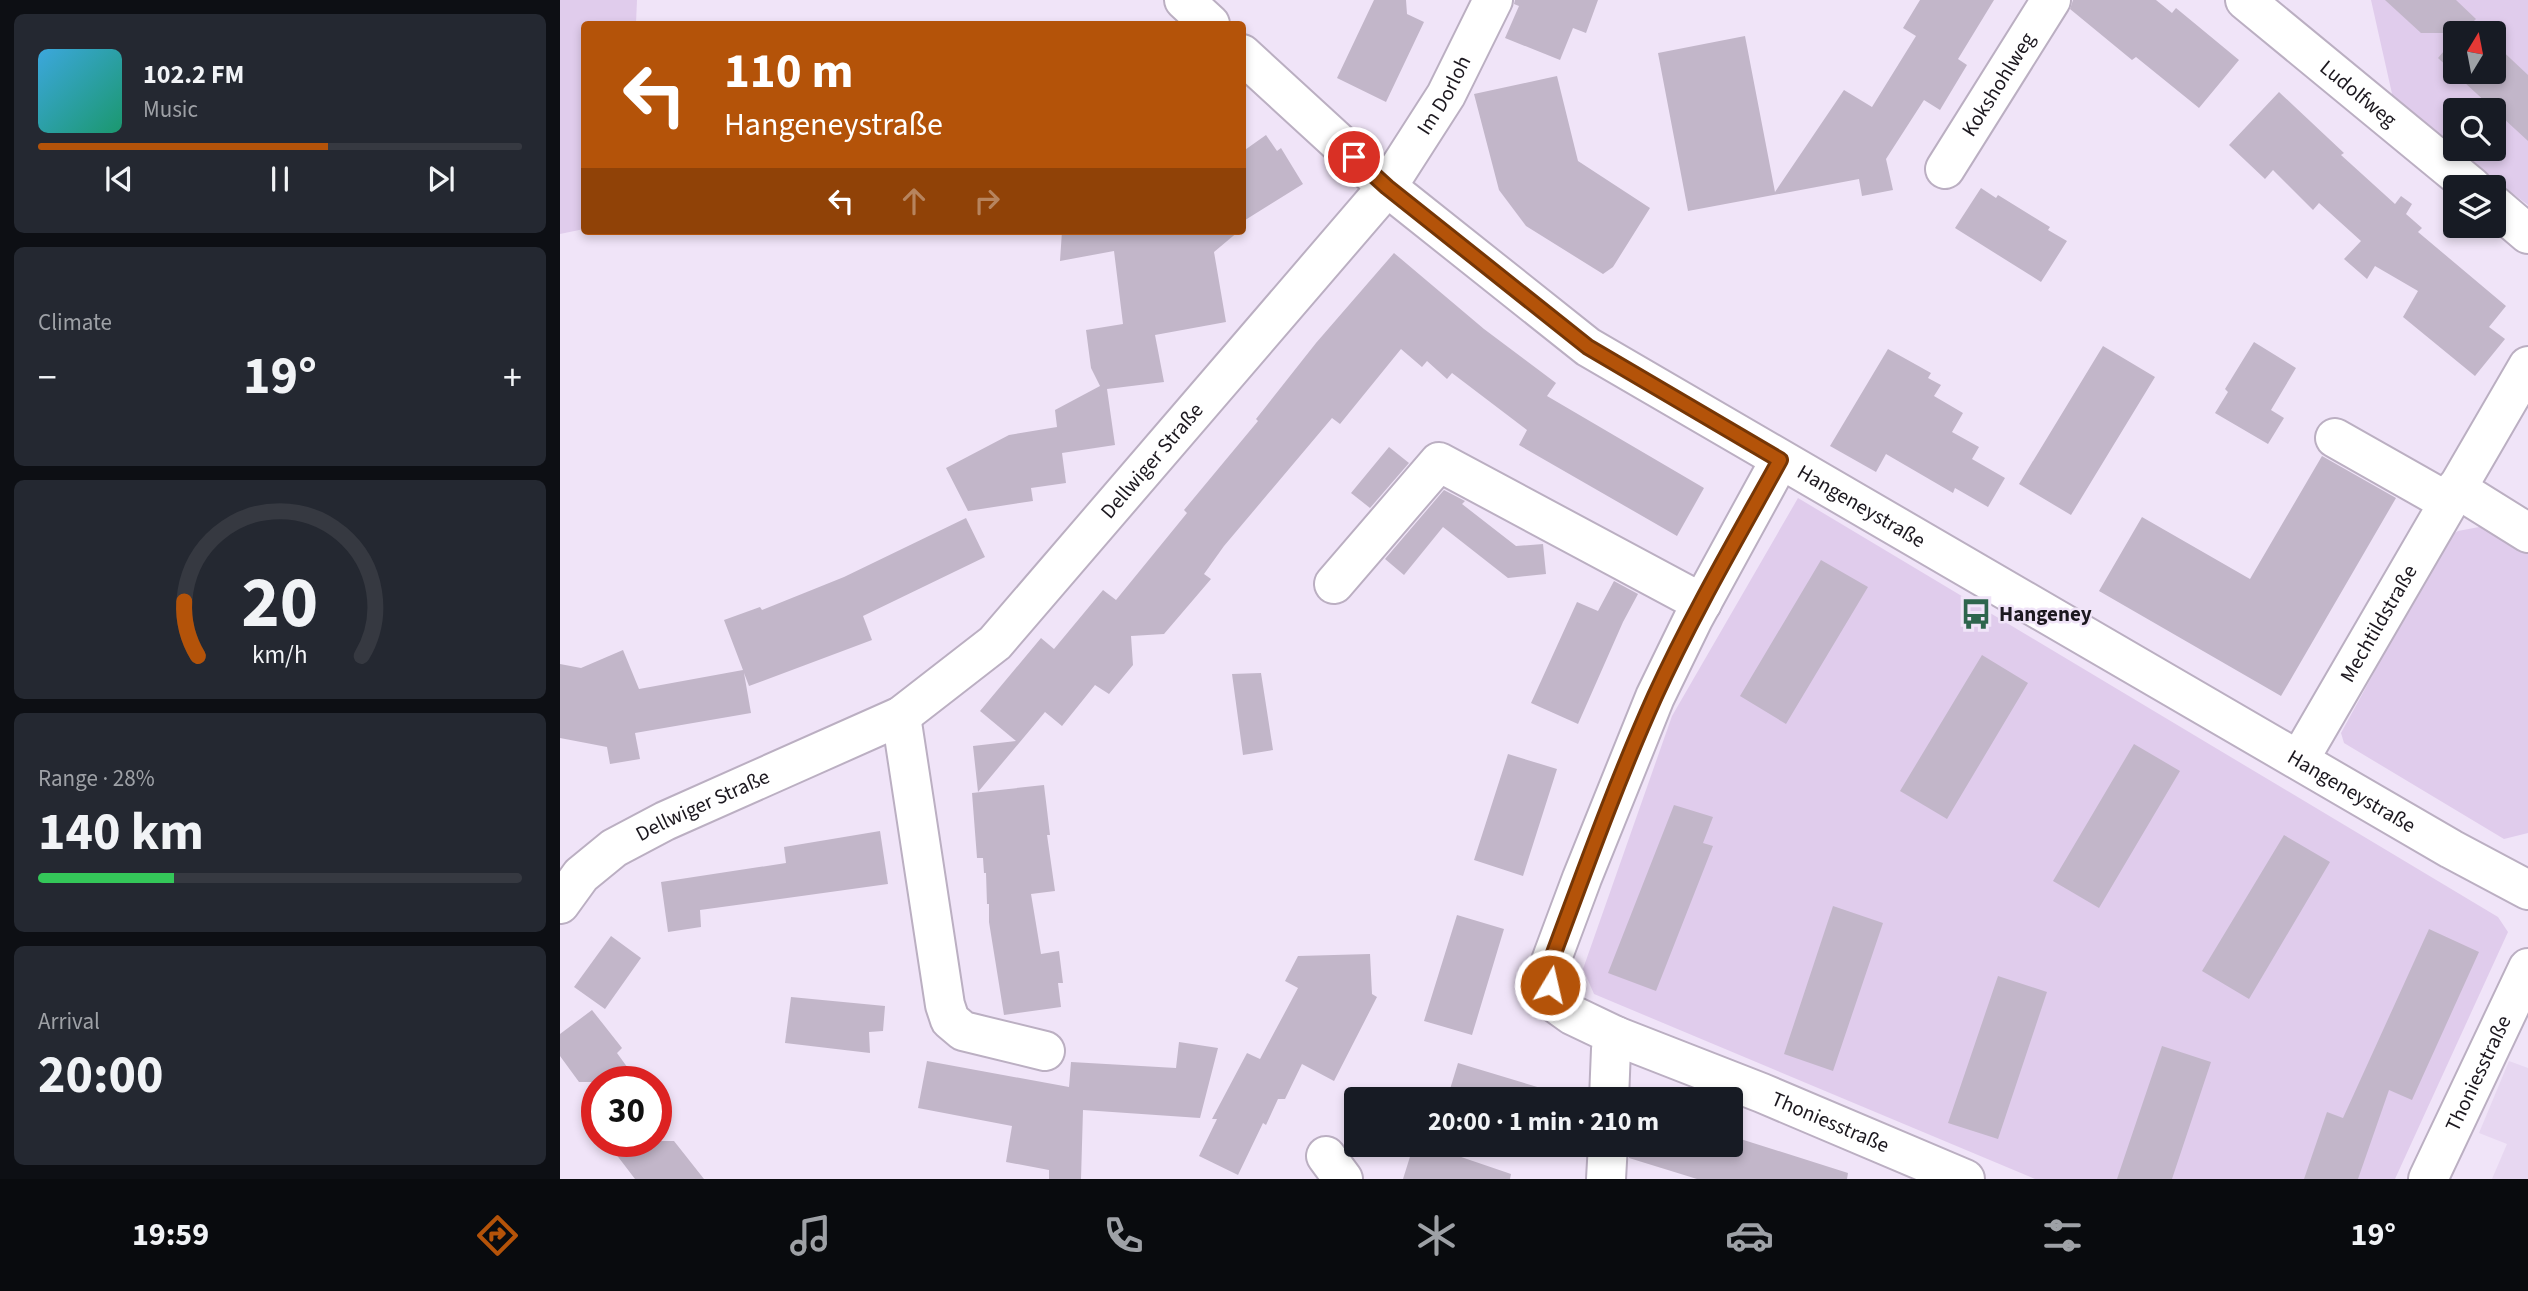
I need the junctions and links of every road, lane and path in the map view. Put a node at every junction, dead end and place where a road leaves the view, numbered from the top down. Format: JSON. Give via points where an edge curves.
{"nodes":[{"id":1,"x":1184,"y":0,"type":"edge"},
{"id":2,"x":1493,"y":0,"type":"edge"},
{"id":3,"x":2051,"y":0,"type":"edge"},
{"id":4,"x":2245,"y":0,"type":"edge"},
{"id":5,"x":1207,"y":21,"type":"edge"},
{"id":6,"x":1246,"y":58,"type":"edge"},
{"id":7,"x":1945,"y":169,"type":"dead end"},
{"id":8,"x":2457,"y":175,"type":"edge"},
{"id":9,"x":1387,"y":187,"type":"junction"},
{"id":10,"x":2506,"y":215,"type":"edge"},
{"id":11,"x":2528,"y":234,"type":"edge"},
{"id":12,"x":2528,"y":366,"type":"edge"},
{"id":13,"x":2335,"y":438,"type":"dead end"},
{"id":14,"x":1780,"y":460,"type":"junction"},
{"id":15,"x":2452,"y":495,"type":"junction"},
{"id":16,"x":2528,"y":533,"type":"edge"},
{"id":17,"x":1334,"y":584,"type":"dead end"},
{"id":18,"x":1702,"y":603,"type":"junction"},
{"id":19,"x":901,"y":716,"type":"junction"},
{"id":20,"x":2299,"y":760,"type":"junction"},
{"id":21,"x":2528,"y":889,"type":"edge"},
{"id":22,"x":560,"y":904,"type":"edge"},
{"id":23,"x":2528,"y":968,"type":"edge"},
{"id":24,"x":1616,"y":1035,"type":"junction"},
{"id":25,"x":1045,"y":1051,"type":"dead end"},
{"id":26,"x":1609,"y":1087,"type":"edge"},
{"id":27,"x":1607,"y":1157,"type":"edge"},
{"id":28,"x":1606,"y":1179,"type":"edge"},
{"id":29,"x":1965,"y":1179,"type":"edge"},
{"id":30,"x":2428,"y":1179,"type":"edge"}],
"edges":[{"from":1,"to":5,"type":"street"},
{"from":2,"to":9,"type":"street","name":"Im Dorloh","via":[[1446,95]]},
{"from":3,"to":7,"type":"street","name":"Kokshohlweg"},
{"from":4,"to":8,"type":"street","name":"Ludolfweg"},
{"from":6,"to":9,"type":"street","name":"Hangeneystraße"},
{"from":9,"to":14,"type":"street","name":"Hangeneystraße","via":[[1588,347]]},
{"from":9,"to":19,"type":"street","name":"Dellwiger Straße","via":[[995,643]]},
{"from":10,"to":11,"type":"street"},
{"from":12,"to":15,"type":"street","name":"Mechtildstraße"},
{"from":13,"to":15,"type":"street"},
{"from":14,"to":18,"type":"street"},
{"from":14,"to":20,"type":"street","name":"Hangeneystraße"},
{"from":15,"to":16,"type":"street"},
{"from":15,"to":20,"type":"street","name":"Mechtildstraße"},
{"from":17,"to":18,"type":"street","via":[[1439,462]]},
{"from":18,"to":24,"type":"street","name":"Thoniesstraße","via":[[1655,696],[1548,969],[1552,1000],[1572,1015]]},
{"from":19,"to":22,"type":"street","name":"Dellwiger Straße","via":[[614,848],[581,875]]},
{"from":19,"to":25,"type":"street","via":[[950,1020],[963,1031]]},
{"from":20,"to":21,"type":"street","name":"Hangeneystraße"},
{"from":23,"to":30,"type":"street","name":"Thoniesstraße"},
{"from":24,"to":26,"type":"street"},
{"from":24,"to":29,"type":"street","name":"Thoniesstraße"},
{"from":27,"to":28,"type":"street"}]}
